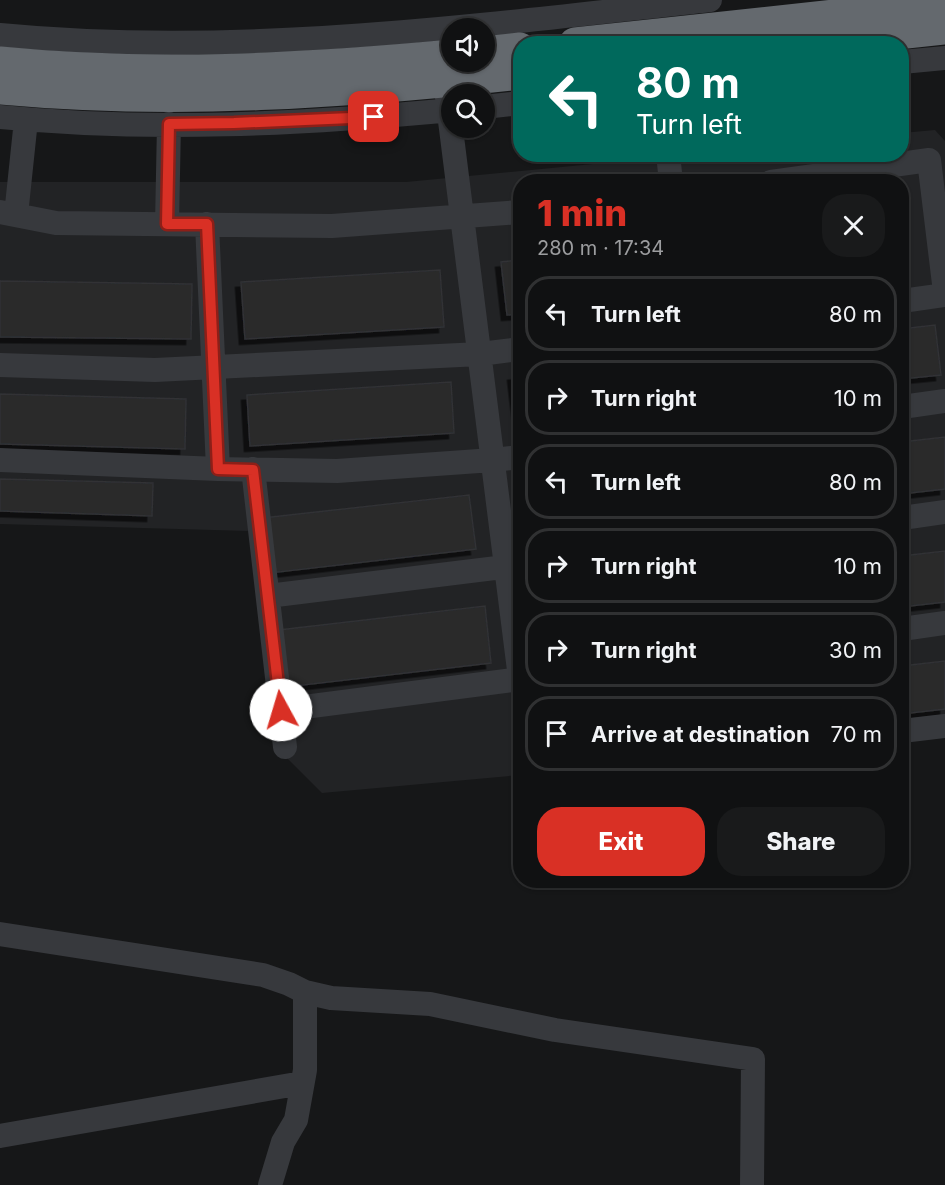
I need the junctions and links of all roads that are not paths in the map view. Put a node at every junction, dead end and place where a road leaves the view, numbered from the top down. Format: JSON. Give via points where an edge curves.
{"nodes":[{"id":1,"x":711,"y":0,"type":"edge"},
{"id":2,"x":945,"y":4,"type":"edge"},
{"id":3,"x":826,"y":8,"type":"edge"},
{"id":4,"x":523,"y":28,"type":"edge"},
{"id":5,"x":945,"y":28,"type":"edge"},
{"id":6,"x":0,"y":35,"type":"edge"},
{"id":7,"x":631,"y":36,"type":"edge"},
{"id":8,"x":870,"y":36,"type":"edge"},
{"id":9,"x":495,"y":46,"type":"edge"},
{"id":10,"x":945,"y":58,"type":"edge"},
{"id":11,"x":909,"y":61,"type":"edge"},
{"id":12,"x":0,"y":63,"type":"edge"},
{"id":13,"x":513,"y":75,"type":"edge"},
{"id":14,"x":471,"y":84,"type":"edge"},
{"id":15,"x":441,"y":86,"type":"edge"},
{"id":16,"x":0,"y":88,"type":"edge"},
{"id":17,"x":441,"y":89,"type":"edge"},
{"id":18,"x":441,"y":91,"type":"edge"},
{"id":19,"x":513,"y":104,"type":"edge"},
{"id":20,"x":495,"y":106,"type":"edge"},
{"id":21,"x":0,"y":117,"type":"edge"},
{"id":22,"x":26,"y":120,"type":"junction"},
{"id":23,"x":169,"y":124,"type":"junction"},
{"id":24,"x":454,"y":138,"type":"edge"},
{"id":25,"x":828,"y":174,"type":"edge"},
{"id":26,"x":513,"y":212,"type":"edge"},
{"id":27,"x":8,"y":213,"type":"edge"},
{"id":28,"x":462,"y":216,"type":"junction"},
{"id":29,"x":167,"y":224,"type":"junction"},
{"id":30,"x":207,"y":224,"type":"junction"},
{"id":31,"x":945,"y":294,"type":"edge"},
{"id":32,"x":909,"y":300,"type":"edge"},
{"id":33,"x":513,"y":350,"type":"edge"},
{"id":34,"x":480,"y":354,"type":"junction"},
{"id":35,"x":0,"y":365,"type":"edge"},
{"id":36,"x":214,"y":367,"type":"junction"},
{"id":37,"x":945,"y":401,"type":"edge"},
{"id":38,"x":909,"y":406,"type":"edge"},
{"id":39,"x":513,"y":457,"type":"edge"},
{"id":40,"x":0,"y":460,"type":"edge"},
{"id":41,"x":493,"y":460,"type":"junction"},
{"id":42,"x":218,"y":469,"type":"junction"},
{"id":43,"x":253,"y":470,"type":"junction"},
{"id":44,"x":945,"y":512,"type":"edge"},
{"id":45,"x":909,"y":517,"type":"edge"},
{"id":46,"x":513,"y":561,"type":"edge"},
{"id":47,"x":513,"y":566,"type":"edge"},
{"id":48,"x":268,"y":596,"type":"junction"},
{"id":49,"x":945,"y":623,"type":"edge"},
{"id":50,"x":909,"y":628,"type":"edge"},
{"id":51,"x":513,"y":679,"type":"edge"},
{"id":52,"x":281,"y":710,"type":"junction"},
{"id":53,"x":945,"y":726,"type":"edge"},
{"id":54,"x":909,"y":730,"type":"edge"},
{"id":55,"x":285,"y":747,"type":"dead end"},
{"id":56,"x":0,"y":934,"type":"edge"},
{"id":57,"x":305,"y":992,"type":"junction"},
{"id":58,"x":302,"y":1083,"type":"junction"},
{"id":59,"x":0,"y":1136,"type":"edge"},
{"id":60,"x":270,"y":1185,"type":"edge"},
{"id":61,"x":752,"y":1185,"type":"edge"}],
"edges":[{"from":1,"to":4,"type":"street"},
{"from":2,"to":3,"type":"highway"},
{"from":3,"to":7,"type":"highway"},
{"from":4,"to":6,"type":"street","via":[[232,42],[116,43]]},
{"from":4,"to":9,"type":"highway"},
{"from":5,"to":8,"type":"highway"},
{"from":10,"to":11,"type":"street"},
{"from":12,"to":15,"type":"highway","via":[[116,71],[371,63]]},
{"from":13,"to":14,"type":"highway"},
{"from":16,"to":17,"type":"highway","via":[[115,95],[372,87]]},
{"from":18,"to":23,"type":"street","via":[[351,118]]},
{"from":19,"to":20,"type":"street"},
{"from":21,"to":22,"type":"street"},
{"from":22,"to":23,"type":"street"},
{"from":22,"to":27,"type":"street"},
{"from":23,"to":29,"type":"street"},
{"from":24,"to":28,"type":"street"},
{"from":25,"to":31,"type":"street","via":[[928,160]]},
{"from":26,"to":28,"type":"street"},
{"from":27,"to":29,"type":"street","via":[[56,223]]},
{"from":28,"to":30,"type":"street","via":[[333,226]]},
{"from":28,"to":34,"type":"street"},
{"from":29,"to":30,"type":"street"},
{"from":30,"to":36,"type":"street"},
{"from":31,"to":32,"type":"street"},
{"from":33,"to":34,"type":"street"},
{"from":34,"to":36,"type":"street"},
{"from":34,"to":41,"type":"street"},
{"from":35,"to":36,"type":"street","via":[[155,370]]},
{"from":36,"to":42,"type":"street"},
{"from":37,"to":38,"type":"street"},
{"from":39,"to":41,"type":"street"},
{"from":40,"to":42,"type":"street"},
{"from":41,"to":43,"type":"street","via":[[337,471]]},
{"from":41,"to":46,"type":"street"},
{"from":42,"to":43,"type":"street"},
{"from":43,"to":48,"type":"street"},
{"from":44,"to":45,"type":"street"},
{"from":47,"to":48,"type":"street"},
{"from":48,"to":52,"type":"street"},
{"from":49,"to":50,"type":"street"},
{"from":51,"to":52,"type":"street"},
{"from":52,"to":55,"type":"street"},
{"from":53,"to":54,"type":"street"},
{"from":56,"to":57,"type":"street","via":[[263,975]]},
{"from":57,"to":58,"type":"street"},
{"from":57,"to":61,"type":"street","via":[[331,998],[430,1004],[555,1030],[753,1059]]},
{"from":58,"to":59,"type":"street"},
{"from":58,"to":60,"type":"street","via":[[296,1120],[283,1142]]}]}
